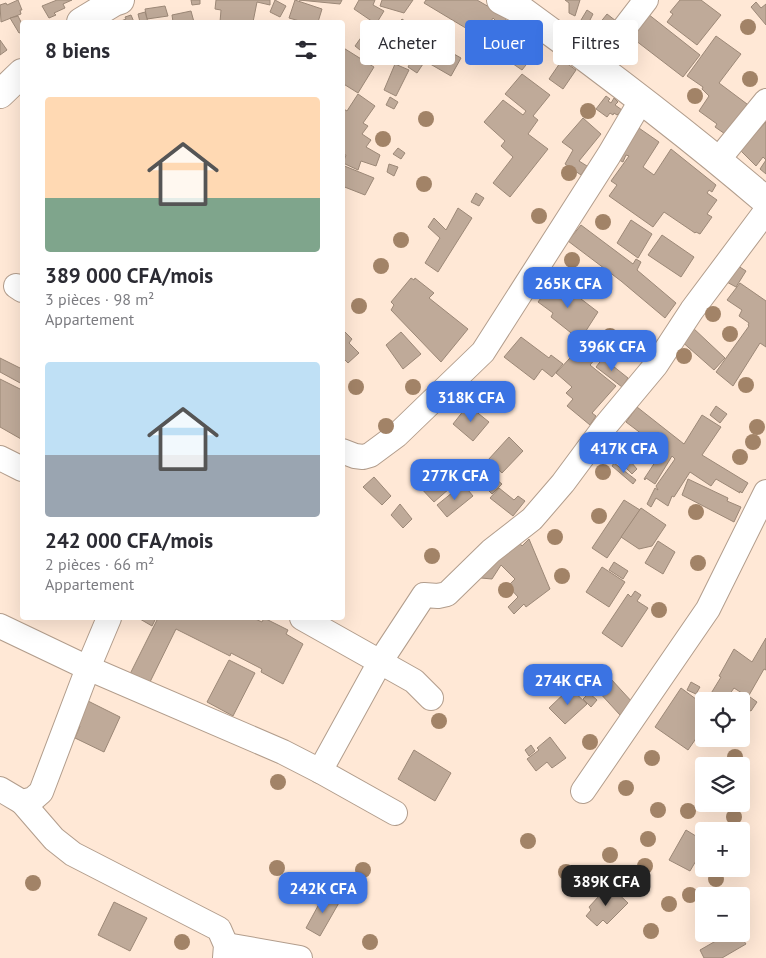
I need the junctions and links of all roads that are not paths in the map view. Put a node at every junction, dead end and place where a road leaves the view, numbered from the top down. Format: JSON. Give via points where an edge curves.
{"nodes":[{"id":1,"x":646,"y":0,"type":"edge"},
{"id":2,"x":116,"y":1,"type":"edge"},
{"id":3,"x":515,"y":3,"type":"edge"},
{"id":4,"x":84,"y":20,"type":"edge"},
{"id":5,"x":631,"y":20,"type":"edge"},
{"id":6,"x":553,"y":32,"type":"edge"},
{"id":7,"x":596,"y":65,"type":"edge"},
{"id":8,"x":20,"y":75,"type":"edge"},
{"id":9,"x":0,"y":94,"type":"edge"},
{"id":10,"x":642,"y":98,"type":"junction"},
{"id":11,"x":766,"y":101,"type":"edge"},
{"id":12,"x":718,"y":160,"type":"junction"},
{"id":13,"x":766,"y":202,"type":"edge"},
{"id":14,"x":766,"y":210,"type":"edge"},
{"id":15,"x":345,"y":452,"type":"edge"},
{"id":16,"x":0,"y":458,"type":"edge"},
{"id":17,"x":20,"y":468,"type":"edge"},
{"id":18,"x":766,"y":492,"type":"edge"},
{"id":19,"x":108,"y":620,"type":"edge"},
{"id":20,"x":306,"y":620,"type":"edge"},
{"id":21,"x":0,"y":626,"type":"edge"},
{"id":22,"x":380,"y":662,"type":"junction"},
{"id":23,"x":88,"y":668,"type":"junction"},
{"id":24,"x":431,"y":698,"type":"dead end"},
{"id":25,"x":320,"y":771,"type":"junction"},
{"id":26,"x":0,"y":789,"type":"edge"},
{"id":27,"x":582,"y":791,"type":"dead end"},
{"id":28,"x":22,"y":802,"type":"junction"},
{"id":29,"x":395,"y":813,"type":"dead end"},
{"id":30,"x":226,"y":952,"type":"edge"},
{"id":31,"x":300,"y":958,"type":"edge"}],
"edges":[{"from":1,"to":5,"type":"street"},
{"from":2,"to":4,"type":"main road"},
{"from":3,"to":6,"type":"main road"},
{"from":7,"to":10,"type":"main road"},
{"from":8,"to":9,"type":"main road"},
{"from":10,"to":12,"type":"main road"},
{"from":10,"to":15,"type":"street","via":[[609,156],[484,352],[397,435],[370,455],[355,456]]},
{"from":11,"to":12,"type":"street"},
{"from":12,"to":13,"type":"main road"},
{"from":14,"to":22,"type":"street","via":[[656,365],[606,424],[563,483],[532,519],[491,551],[447,594],[424,595]]},
{"from":16,"to":17,"type":"street"},
{"from":18,"to":27,"type":"street","via":[[708,609]]},
{"from":19,"to":23,"type":"street"},
{"from":20,"to":22,"type":"street"},
{"from":21,"to":23,"type":"street"},
{"from":22,"to":24,"type":"street","via":[[414,681]]},
{"from":22,"to":25,"type":"street"},
{"from":23,"to":25,"type":"street"},
{"from":23,"to":28,"type":"street","via":[[41,792]]},
{"from":25,"to":29,"type":"street"},
{"from":26,"to":28,"type":"street"},
{"from":28,"to":30,"type":"street","via":[[54,839],[73,854],[219,929]]},
{"from":30,"to":31,"type":"street"}]}
